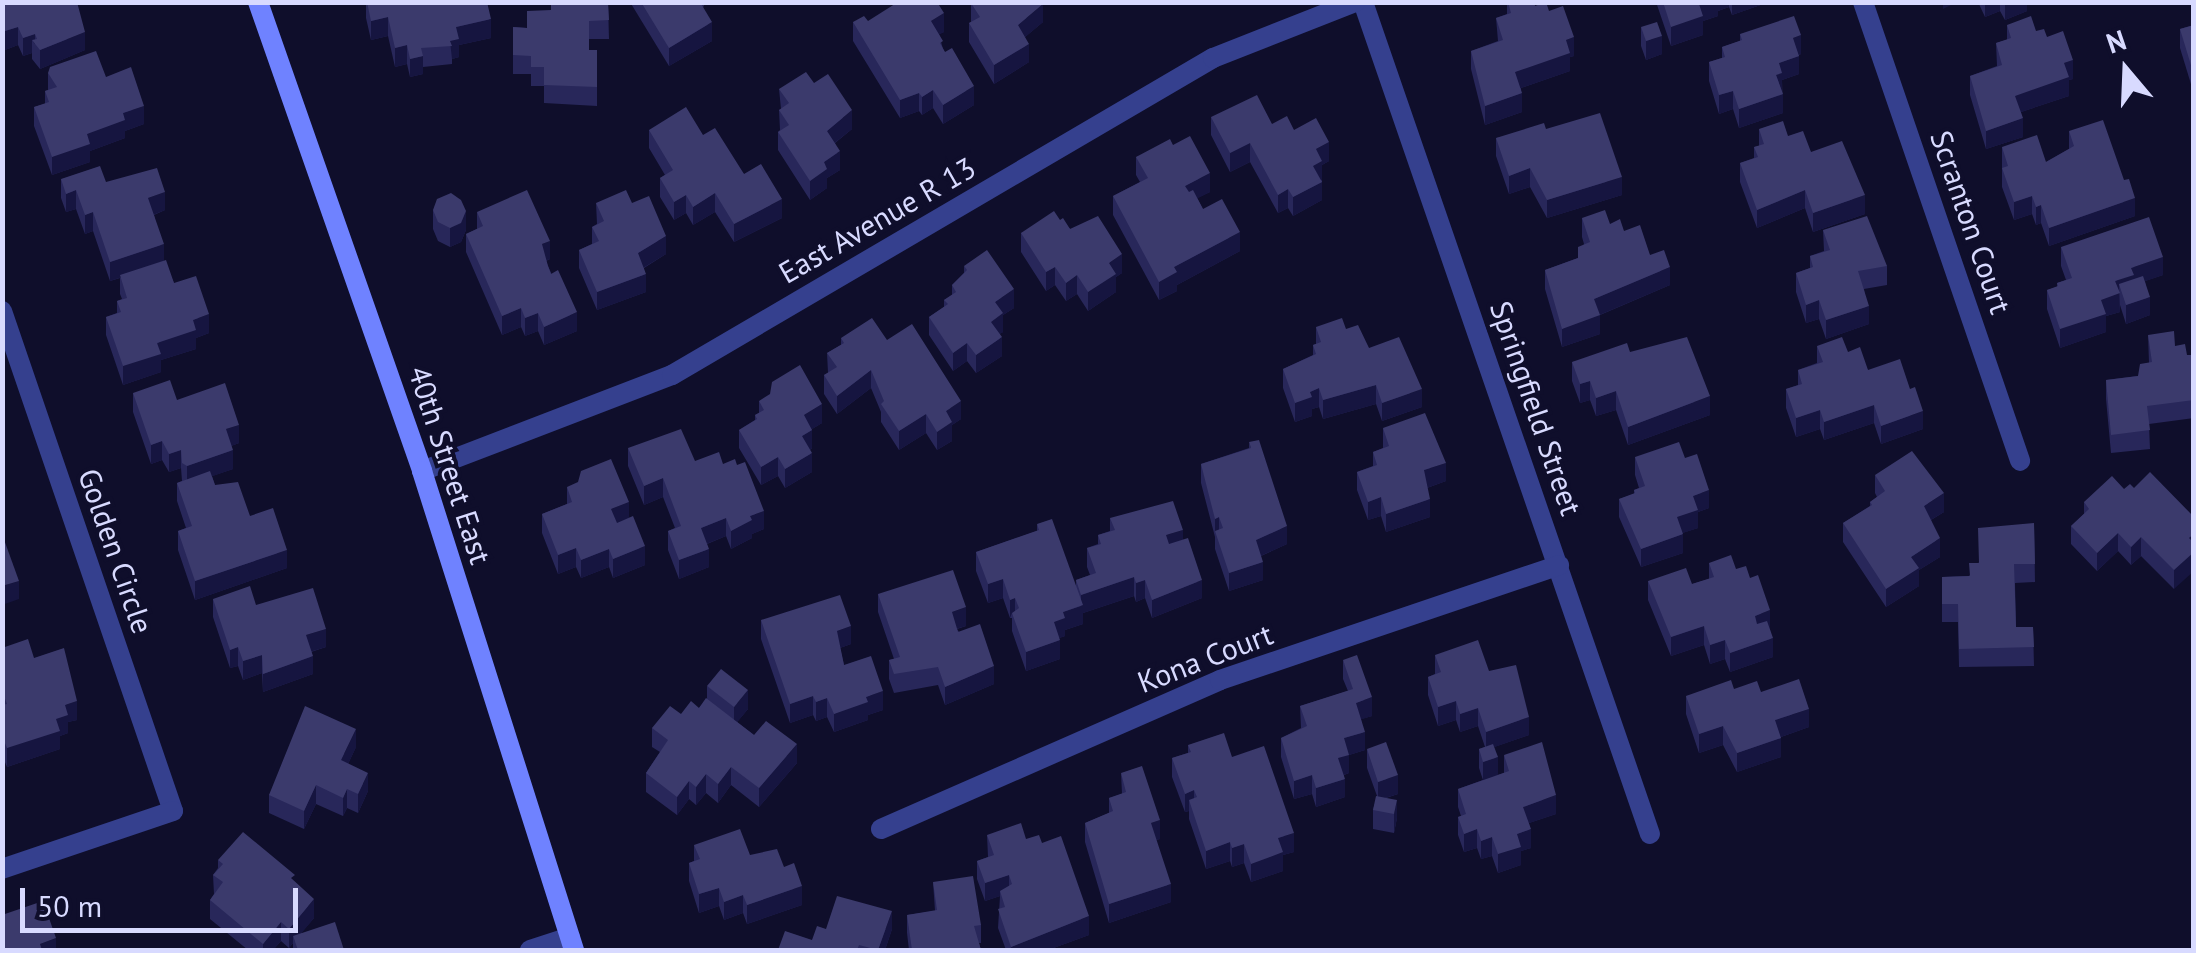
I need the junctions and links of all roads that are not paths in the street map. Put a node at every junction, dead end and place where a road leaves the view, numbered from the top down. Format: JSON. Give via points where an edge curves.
{"nodes":[{"id":1,"x":258,"y":2,"type":"edge"},
{"id":2,"x":1355,"y":2,"type":"edge"},
{"id":3,"x":1363,"y":2,"type":"edge"},
{"id":4,"x":1863,"y":2,"type":"edge"},
{"id":5,"x":2,"y":311,"type":"edge"},
{"id":6,"x":2020,"y":460,"type":"dead end"},
{"id":7,"x":422,"y":472,"type":"junction"},
{"id":8,"x":1559,"y":565,"type":"junction"},
{"id":9,"x":881,"y":830,"type":"dead end"},
{"id":10,"x":1650,"y":834,"type":"dead end"},
{"id":11,"x":2,"y":869,"type":"edge"},
{"id":12,"x":572,"y":944,"type":"edge"},
{"id":13,"x":530,"y":950,"type":"edge"}],
"edges":[{"from":1,"to":7,"type":"main road","name":"40th Street East"},
{"from":2,"to":7,"type":"street","name":"East Avenue R 13","via":[[1213,58],[672,375]]},
{"from":3,"to":8,"type":"street","name":"Springfield Street"},
{"from":4,"to":6,"type":"street","name":"Scranton Court"},
{"from":5,"to":11,"type":"street","name":"Golden Circle","via":[[173,811]]},
{"from":7,"to":12,"type":"main road","name":"40th Street East"},
{"from":8,"to":9,"type":"street","name":"Kona Court","via":[[1220,680]]},
{"from":8,"to":10,"type":"street","name":"Springfield Street"},
{"from":12,"to":13,"type":"street"}]}
